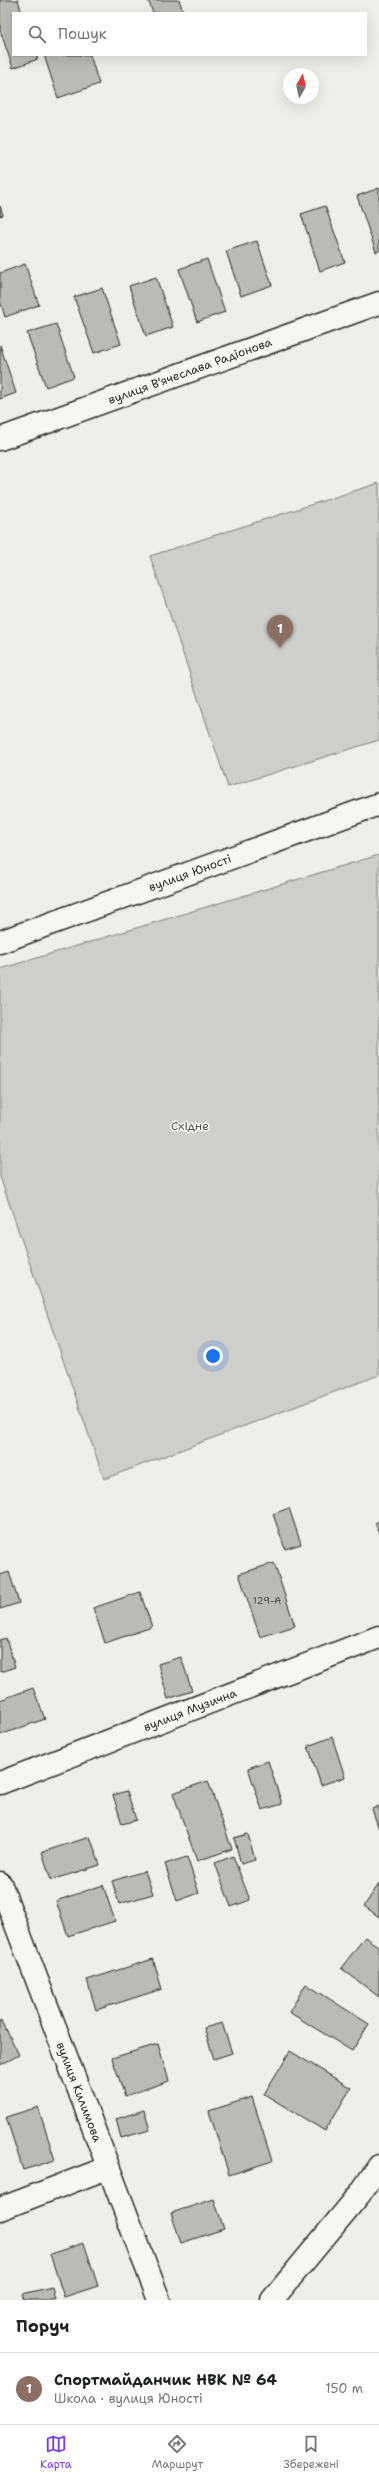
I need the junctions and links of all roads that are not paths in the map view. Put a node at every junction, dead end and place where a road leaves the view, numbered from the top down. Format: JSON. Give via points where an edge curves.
{"nodes":[{"id":1,"x":379,"y":303,"type":"edge"},
{"id":2,"x":0,"y":439,"type":"edge"},
{"id":3,"x":379,"y":804,"type":"edge"},
{"id":4,"x":0,"y":942,"type":"edge"},
{"id":5,"x":379,"y":1637,"type":"edge"},
{"id":6,"x":0,"y":1783,"type":"edge"},
{"id":7,"x":0,"y":1883,"type":"edge"},
{"id":8,"x":379,"y":2166,"type":"edge"},
{"id":9,"x":108,"y":2168,"type":"junction"},
{"id":10,"x":0,"y":2209,"type":"edge"},
{"id":11,"x":159,"y":2300,"type":"edge"},
{"id":12,"x":272,"y":2300,"type":"edge"}],
"edges":[{"from":1,"to":2,"type":"street","name":"вулиця В'ячеслава Радіонова"},
{"from":3,"to":4,"type":"street","name":"вулиця Юності"},
{"from":5,"to":6,"type":"street","name":"вулиця Музична"},
{"from":7,"to":9,"type":"street","name":"вулиця Килимова"},
{"from":8,"to":12,"type":"street","via":[[359,2196]]},
{"from":9,"to":10,"type":"street"},
{"from":9,"to":11,"type":"street","name":"вулиця Килимова"}]}
